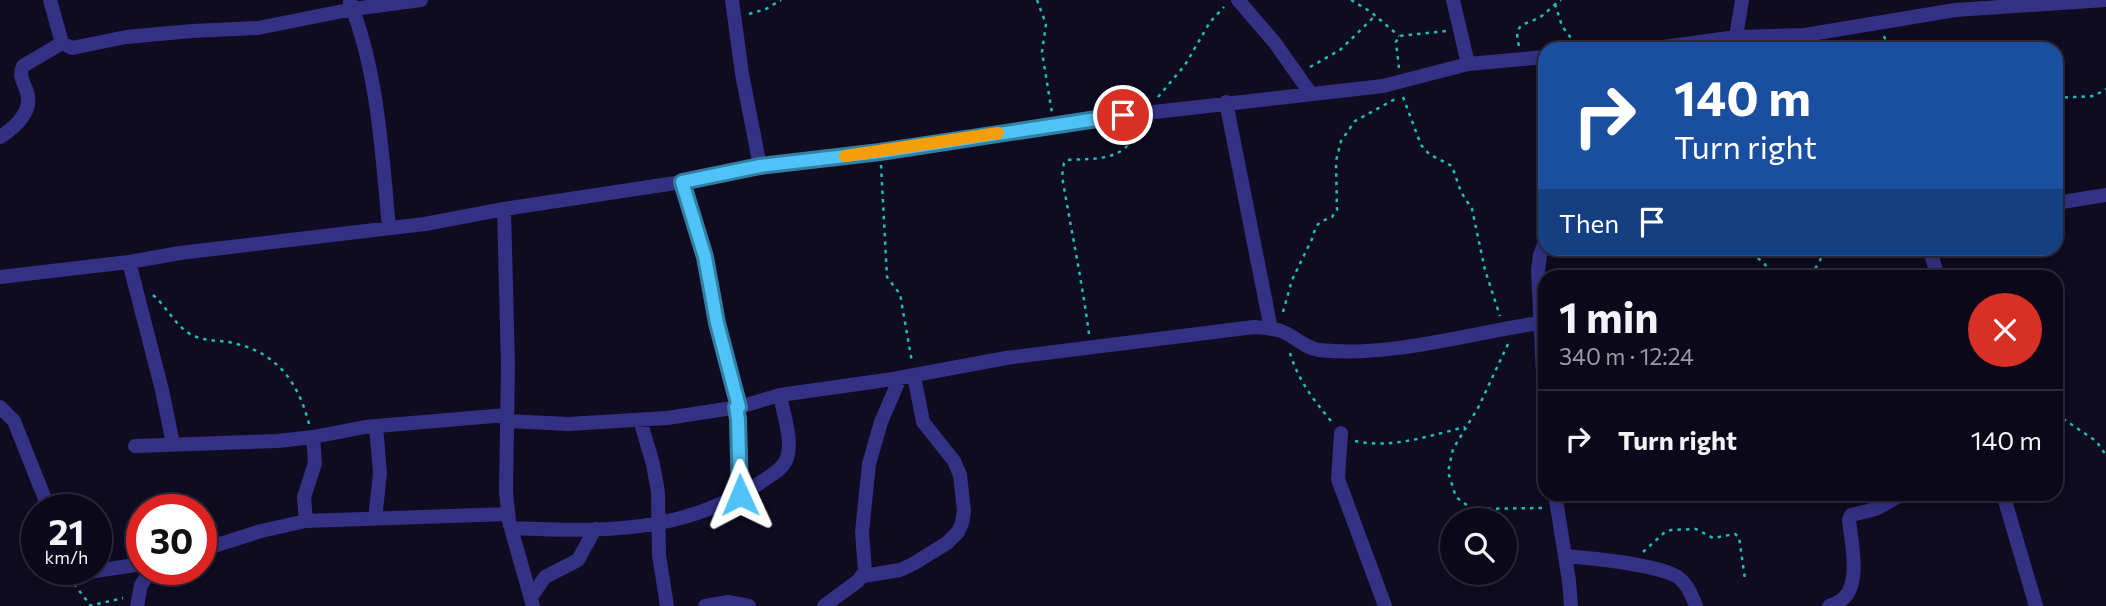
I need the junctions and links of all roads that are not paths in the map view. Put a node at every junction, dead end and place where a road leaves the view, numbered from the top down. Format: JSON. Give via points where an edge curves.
{"nodes":[{"id":1,"x":50,"y":0,"type":"edge"},
{"id":2,"x":421,"y":0,"type":"edge"},
{"id":3,"x":733,"y":0,"type":"edge"},
{"id":4,"x":1453,"y":0,"type":"edge"},
{"id":5,"x":1742,"y":0,"type":"edge"},
{"id":6,"x":2106,"y":0,"type":"edge"},
{"id":7,"x":1232,"y":2,"type":"edge"},
{"id":8,"x":351,"y":5,"type":"edge"},
{"id":9,"x":1805,"y":35,"type":"junction"},
{"id":10,"x":1736,"y":37,"type":"junction"},
{"id":11,"x":1700,"y":42,"type":"edge"},
{"id":12,"x":1810,"y":42,"type":"edge"},
{"id":13,"x":62,"y":43,"type":"junction"},
{"id":14,"x":1538,"y":57,"type":"edge"},
{"id":15,"x":1468,"y":64,"type":"junction"},
{"id":16,"x":1311,"y":94,"type":"junction"},
{"id":17,"x":1226,"y":102,"type":"junction"},
{"id":18,"x":0,"y":137,"type":"edge"},
{"id":19,"x":760,"y":166,"type":"junction"},
{"id":20,"x":682,"y":182,"type":"junction"},
{"id":21,"x":2106,"y":195,"type":"edge"},
{"id":22,"x":2063,"y":202,"type":"edge"},
{"id":23,"x":505,"y":209,"type":"junction"},
{"id":24,"x":388,"y":228,"type":"junction"},
{"id":25,"x":129,"y":262,"type":"junction"},
{"id":26,"x":0,"y":278,"type":"edge"},
{"id":27,"x":1538,"y":323,"type":"edge"},
{"id":28,"x":1277,"y":330,"type":"junction"},
{"id":29,"x":907,"y":377,"type":"junction"},
{"id":30,"x":780,"y":395,"type":"junction"},
{"id":31,"x":0,"y":407,"type":"edge"},
{"id":32,"x":737,"y":407,"type":"junction"},
{"id":33,"x":506,"y":418,"type":"junction"},
{"id":34,"x":640,"y":420,"type":"junction"},
{"id":35,"x":376,"y":426,"type":"junction"},
{"id":36,"x":1341,"y":433,"type":"road end"},
{"id":37,"x":313,"y":437,"type":"junction"},
{"id":38,"x":173,"y":444,"type":"junction"},
{"id":39,"x":135,"y":446,"type":"dead end"},
{"id":40,"x":43,"y":494,"type":"edge"},
{"id":41,"x":740,"y":495,"type":"junction"},
{"id":42,"x":1556,"y":501,"type":"edge"},
{"id":43,"x":1890,"y":501,"type":"edge"},
{"id":44,"x":2005,"y":501,"type":"edge"},
{"id":45,"x":375,"y":519,"type":"junction"},
{"id":46,"x":306,"y":521,"type":"junction"},
{"id":47,"x":509,"y":521,"type":"junction"},
{"id":48,"x":658,"y":525,"type":"junction"},
{"id":49,"x":595,"y":529,"type":"junction"},
{"id":50,"x":217,"y":545,"type":"edge"},
{"id":51,"x":1565,"y":556,"type":"junction"},
{"id":52,"x":863,"y":576,"type":"junction"},
{"id":53,"x":532,"y":601,"type":"edge"},
{"id":54,"x":667,"y":606,"type":"edge"},
{"id":55,"x":705,"y":606,"type":"edge"},
{"id":56,"x":748,"y":606,"type":"edge"},
{"id":57,"x":824,"y":606,"type":"edge"},
{"id":58,"x":1385,"y":606,"type":"edge"},
{"id":59,"x":1571,"y":606,"type":"edge"},
{"id":60,"x":1696,"y":606,"type":"edge"},
{"id":61,"x":1829,"y":606,"type":"edge"},
{"id":62,"x":2036,"y":606,"type":"edge"}],
"edges":[{"from":1,"to":13,"type":"street"},
{"from":2,"to":8,"type":"street"},
{"from":3,"to":19,"type":"street","via":[[741,74]]},
{"from":4,"to":15,"type":"street"},
{"from":5,"to":10,"type":"street"},
{"from":6,"to":9,"type":"street","via":[[1955,10]]},
{"from":7,"to":16,"type":"street","via":[[1275,43]]},
{"from":8,"to":13,"type":"street","via":[[258,28],[126,37],[72,48]]},
{"from":8,"to":24,"type":"street","via":[[379,121]]},
{"from":9,"to":10,"type":"street"},
{"from":9,"to":12,"type":"street"},
{"from":10,"to":11,"type":"street"},
{"from":13,"to":18,"type":"street","via":[[23,66],[20,75],[28,106],[24,116]]},
{"from":14,"to":15,"type":"street"},
{"from":15,"to":16,"type":"street","via":[[1400,87]]},
{"from":16,"to":17,"type":"street"},
{"from":17,"to":19,"type":"street"},
{"from":17,"to":28,"type":"street"},
{"from":19,"to":20,"type":"street"},
{"from":20,"to":23,"type":"street"},
{"from":20,"to":32,"type":"street","via":[[705,257]]},
{"from":21,"to":22,"type":"street"},
{"from":23,"to":24,"type":"street"},
{"from":23,"to":33,"type":"street"},
{"from":24,"to":25,"type":"street"},
{"from":25,"to":26,"type":"street"},
{"from":25,"to":38,"type":"street"},
{"from":27,"to":28,"type":"street","via":[[1354,351],[1317,350]]},
{"from":28,"to":29,"type":"street","via":[[1254,327],[1006,358]]},
{"from":29,"to":30,"type":"street"},
{"from":29,"to":52,"type":"street","via":[[881,422],[869,464]]},
{"from":29,"to":52,"type":"street","via":[[923,422],[960,475],[962,523],[947,543],[914,564]]},
{"from":30,"to":32,"type":"street"},
{"from":30,"to":41,"type":"street","via":[[787,461]]},
{"from":31,"to":40,"type":"street","via":[[15,421]]},
{"from":32,"to":34,"type":"street"},
{"from":32,"to":41,"type":"street"},
{"from":33,"to":34,"type":"street","via":[[568,424]]},
{"from":33,"to":35,"type":"street"},
{"from":33,"to":47,"type":"street"},
{"from":34,"to":48,"type":"street","via":[[656,483]]},
{"from":35,"to":37,"type":"street"},
{"from":35,"to":45,"type":"street","via":[[380,473]]},
{"from":36,"to":58,"type":"street","via":[[1338,479]]},
{"from":37,"to":38,"type":"street"},
{"from":37,"to":46,"type":"street","via":[[315,463],[304,496]]},
{"from":38,"to":39,"type":"street"},
{"from":41,"to":48,"type":"street"},
{"from":42,"to":51,"type":"street"},
{"from":43,"to":61,"type":"street","via":[[1851,515],[1855,559],[1849,592]]},
{"from":44,"to":62,"type":"street"},
{"from":45,"to":46,"type":"street"},
{"from":45,"to":47,"type":"street"},
{"from":46,"to":50,"type":"street"},
{"from":47,"to":49,"type":"street","via":[[564,530]]},
{"from":47,"to":53,"type":"street"},
{"from":48,"to":49,"type":"street"},
{"from":48,"to":54,"type":"street"},
{"from":49,"to":53,"type":"street","via":[[578,560],[545,577]]},
{"from":51,"to":59,"type":"street"},
{"from":51,"to":60,"type":"street","via":[[1631,564],[1678,576]]},
{"from":52,"to":57,"type":"street"},
{"from":55,"to":56,"type":"street"}]}
